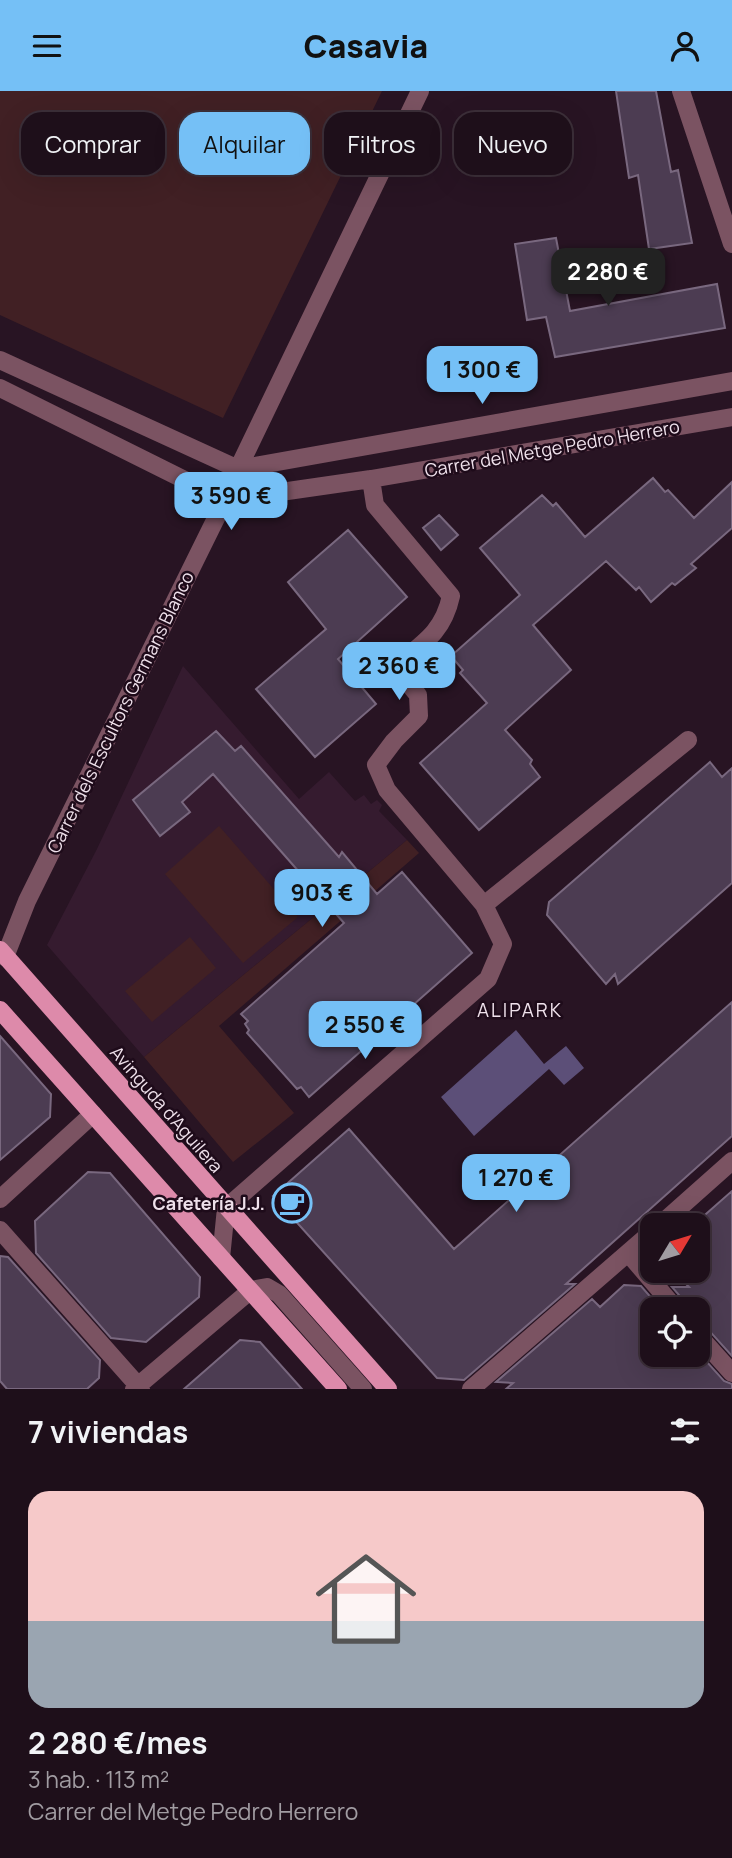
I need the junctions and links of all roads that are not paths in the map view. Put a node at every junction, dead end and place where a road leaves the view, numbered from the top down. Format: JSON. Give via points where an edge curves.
{"nodes":[{"id":1,"x":420,"y":91,"type":"edge"},
{"id":2,"x":681,"y":93,"type":"edge"},
{"id":3,"x":732,"y":244,"type":"edge"},
{"id":4,"x":0,"y":360,"type":"edge"},
{"id":5,"x":732,"y":381,"type":"edge"},
{"id":6,"x":0,"y":388,"type":"edge"},
{"id":7,"x":732,"y":417,"type":"edge"},
{"id":8,"x":239,"y":469,"type":"junction"},
{"id":9,"x":371,"y":479,"type":"junction"},
{"id":10,"x":226,"y":501,"type":"junction"},
{"id":11,"x":688,"y":740,"type":"dead end"},
{"id":12,"x":484,"y":905,"type":"junction"},
{"id":13,"x":3,"y":954,"type":"edge"},
{"id":14,"x":0,"y":1010,"type":"edge"},
{"id":15,"x":93,"y":1114,"type":"junction"},
{"id":16,"x":732,"y":1161,"type":"edge"},
{"id":17,"x":0,"y":1199,"type":"edge"},
{"id":18,"x":226,"y":1208,"type":"junction"},
{"id":19,"x":674,"y":1213,"type":"edge"},
{"id":20,"x":0,"y":1230,"type":"edge"},
{"id":21,"x":640,"y":1242,"type":"edge"},
{"id":22,"x":628,"y":1253,"type":"junction"},
{"id":23,"x":222,"y":1258,"type":"junction"},
{"id":24,"x":251,"y":1290,"type":"junction"},
{"id":25,"x":666,"y":1297,"type":"edge"},
{"id":26,"x":710,"y":1348,"type":"edge"},
{"id":27,"x":732,"y":1373,"type":"edge"},
{"id":28,"x":137,"y":1388,"type":"edge"},
{"id":29,"x":338,"y":1389,"type":"edge"},
{"id":30,"x":363,"y":1389,"type":"edge"},
{"id":31,"x":388,"y":1389,"type":"edge"},
{"id":32,"x":471,"y":1389,"type":"edge"}],
"edges":[{"from":1,"to":8,"type":"street","name":"Carrer dels Escultors Germans Blanco"},
{"from":2,"to":3,"type":"street"},
{"from":4,"to":8,"type":"street"},
{"from":5,"to":8,"type":"street","name":"Carrer del Metge Pedro Herrero"},
{"from":6,"to":10,"type":"street"},
{"from":7,"to":9,"type":"street","name":"Carrer del Metge Pedro Herrero"},
{"from":8,"to":10,"type":"street","name":"Carrer dels Escultors Germans Blanco"},
{"from":9,"to":10,"type":"street","name":"Carrer del Metge Pedro Herrero"},
{"from":9,"to":12,"type":"street","via":[[376,505],[452,596],[435,632],[404,659],[402,676],[418,695],[419,716],[376,765],[387,790]]},
{"from":10,"to":13,"type":"street","name":"Carrer dels Escultors Germans Blanco"},
{"from":11,"to":12,"type":"street"},
{"from":12,"to":18,"type":"street","via":[[503,944],[488,979]]},
{"from":13,"to":18,"type":"main road","name":"Avinguda d'Aguilera"},
{"from":14,"to":15,"type":"main road"},
{"from":15,"to":17,"type":"street"},
{"from":15,"to":23,"type":"main road"},
{"from":16,"to":19,"type":"street"},
{"from":18,"to":23,"type":"street"},
{"from":18,"to":31,"type":"main road","name":"Avinguda d'Aguilera"},
{"from":20,"to":28,"type":"street"},
{"from":21,"to":22,"type":"street"},
{"from":22,"to":25,"type":"street"},
{"from":22,"to":32,"type":"street"},
{"from":23,"to":24,"type":"main road"},
{"from":24,"to":28,"type":"street"},
{"from":24,"to":29,"type":"main road"},
{"from":24,"to":30,"type":"street","via":[[267,1287],[279,1294]]},
{"from":26,"to":27,"type":"street"}]}
